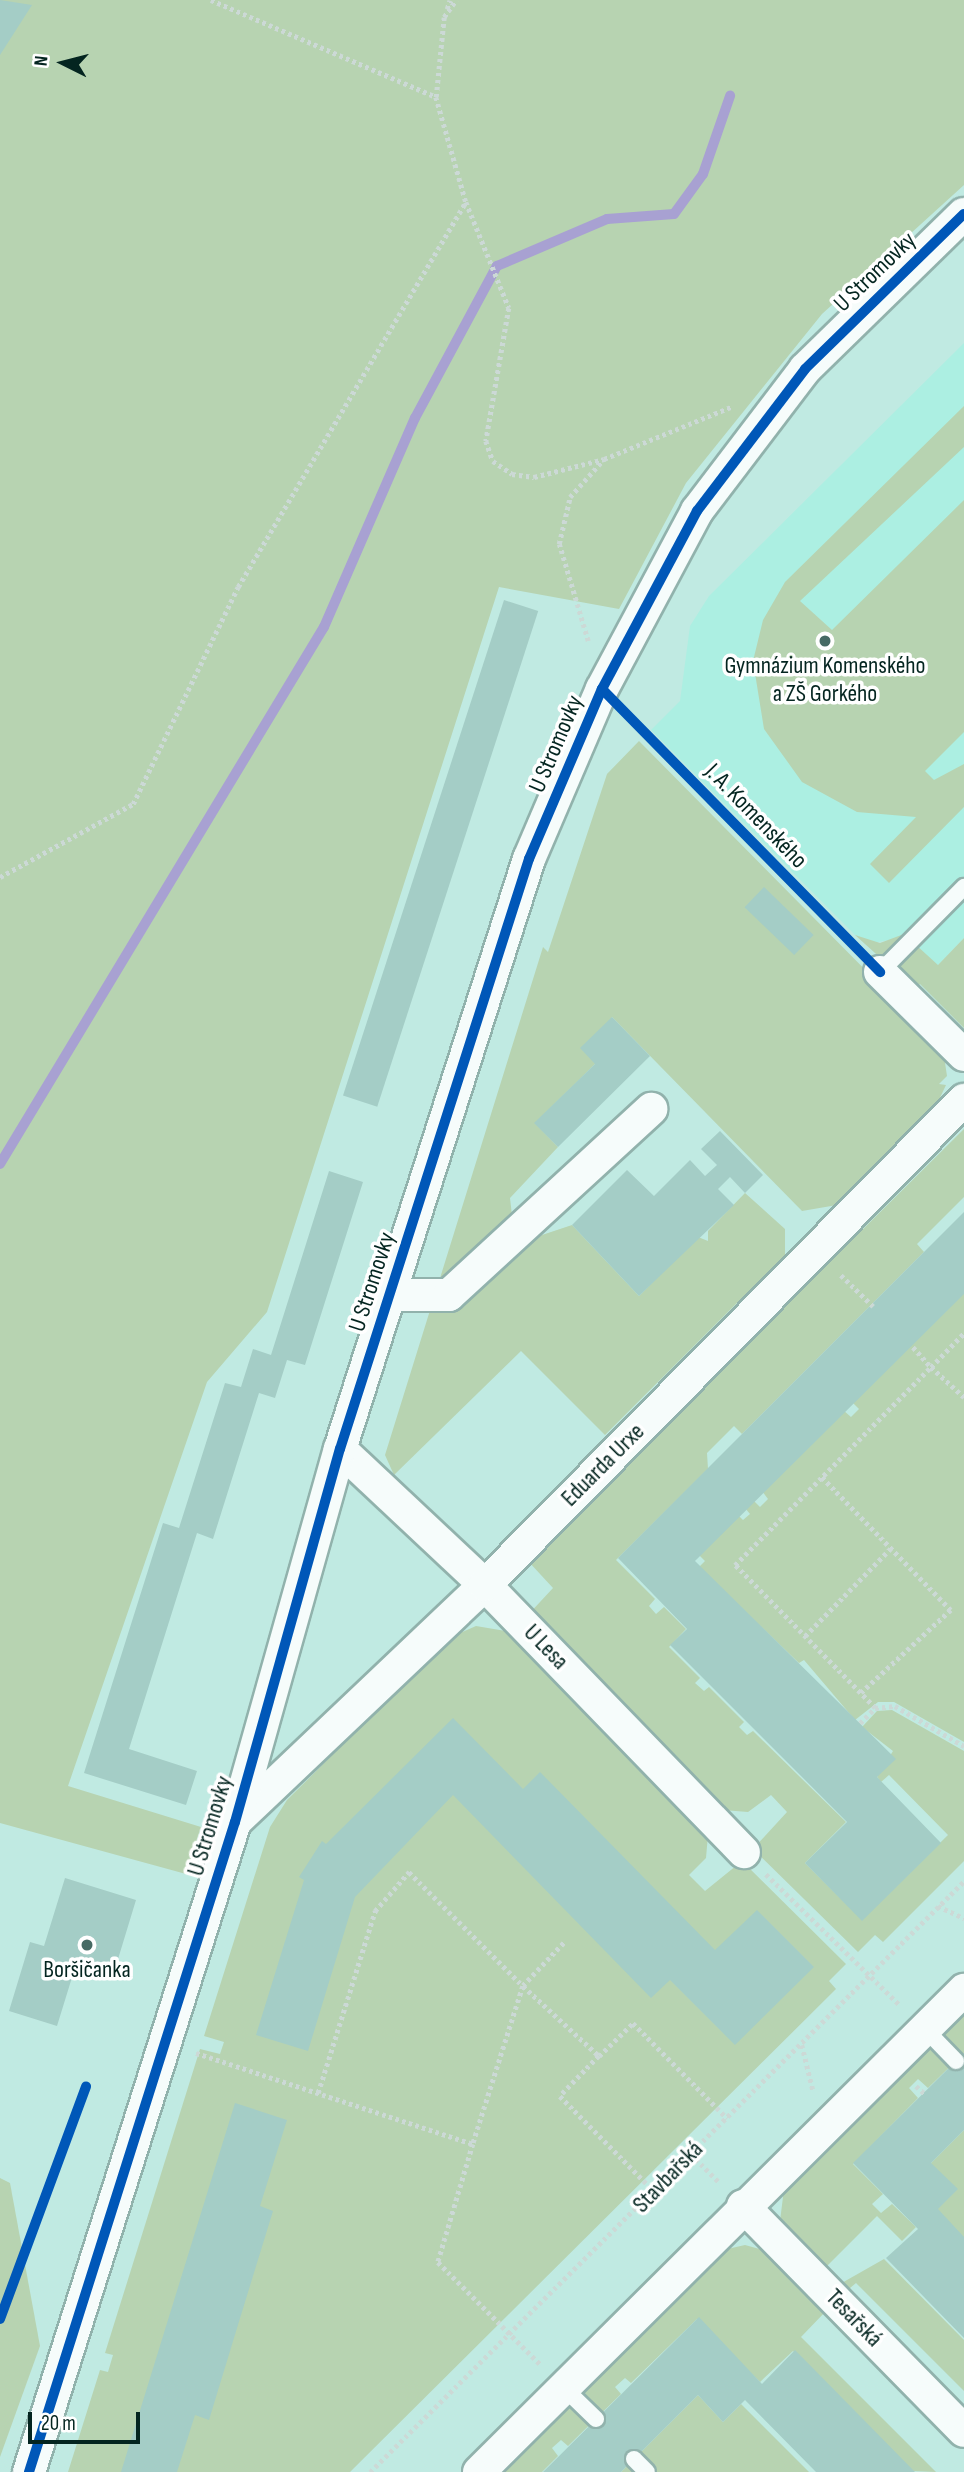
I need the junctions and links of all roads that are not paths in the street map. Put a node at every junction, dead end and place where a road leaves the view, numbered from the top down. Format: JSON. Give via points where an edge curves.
{"nodes":[{"id":1,"x":964,"y":214,"type":"edge"},
{"id":2,"x":964,"y":887,"type":"edge"},
{"id":3,"x":880,"y":972,"type":"joint"},
{"id":4,"x":964,"y":1055,"type":"edge"},
{"id":5,"x":964,"y":1100,"type":"edge"},
{"id":6,"x":651,"y":1108,"type":"dead end"},
{"id":7,"x":390,"y":1295,"type":"junction"},
{"id":8,"x":340,"y":1449,"type":"junction"},
{"id":9,"x":485,"y":1585,"type":"junction"},
{"id":10,"x":235,"y":1822,"type":"junction"},
{"id":11,"x":744,"y":1852,"type":"road end"},
{"id":12,"x":964,"y":1990,"type":"edge"},
{"id":13,"x":924,"y":2028,"type":"junction"},
{"id":14,"x":956,"y":2062,"type":"dead end"},
{"id":15,"x":743,"y":2206,"type":"junction"},
{"id":16,"x":563,"y":2387,"type":"junction"},
{"id":17,"x":596,"y":2419,"type":"dead end"},
{"id":18,"x":964,"y":2431,"type":"edge"},
{"id":19,"x":634,"y":2459,"type":"dead end"},
{"id":20,"x":29,"y":2472,"type":"edge"},
{"id":21,"x":479,"y":2472,"type":"edge"},
{"id":22,"x":647,"y":2472,"type":"edge"}],
"edges":[{"from":1,"to":7,"type":"street","name":"U Stromovky","via":[[804,369],[697,511],[603,689],[529,859]]},
{"from":2,"to":3,"type":"lane"},
{"from":3,"to":4,"type":"street"},
{"from":5,"to":9,"type":"street","name":"Eduarda Urxe"},
{"from":6,"to":7,"type":"street","via":[[449,1295]]},
{"from":7,"to":8,"type":"street","name":"U Stromovky"},
{"from":8,"to":9,"type":"street","name":"U Lesa"},
{"from":8,"to":10,"type":"street","name":"U Stromovky"},
{"from":9,"to":10,"type":"street","name":"Eduarda Urxe"},
{"from":9,"to":11,"type":"street","name":"U Lesa"},
{"from":10,"to":20,"type":"street","name":"U Stromovky"},
{"from":12,"to":13,"type":"street"},
{"from":13,"to":14,"type":"lane"},
{"from":13,"to":15,"type":"street"},
{"from":15,"to":16,"type":"street"},
{"from":15,"to":18,"type":"street","name":"Tesařská"},
{"from":16,"to":17,"type":"lane"},
{"from":16,"to":21,"type":"street"},
{"from":19,"to":22,"type":"lane"}]}
